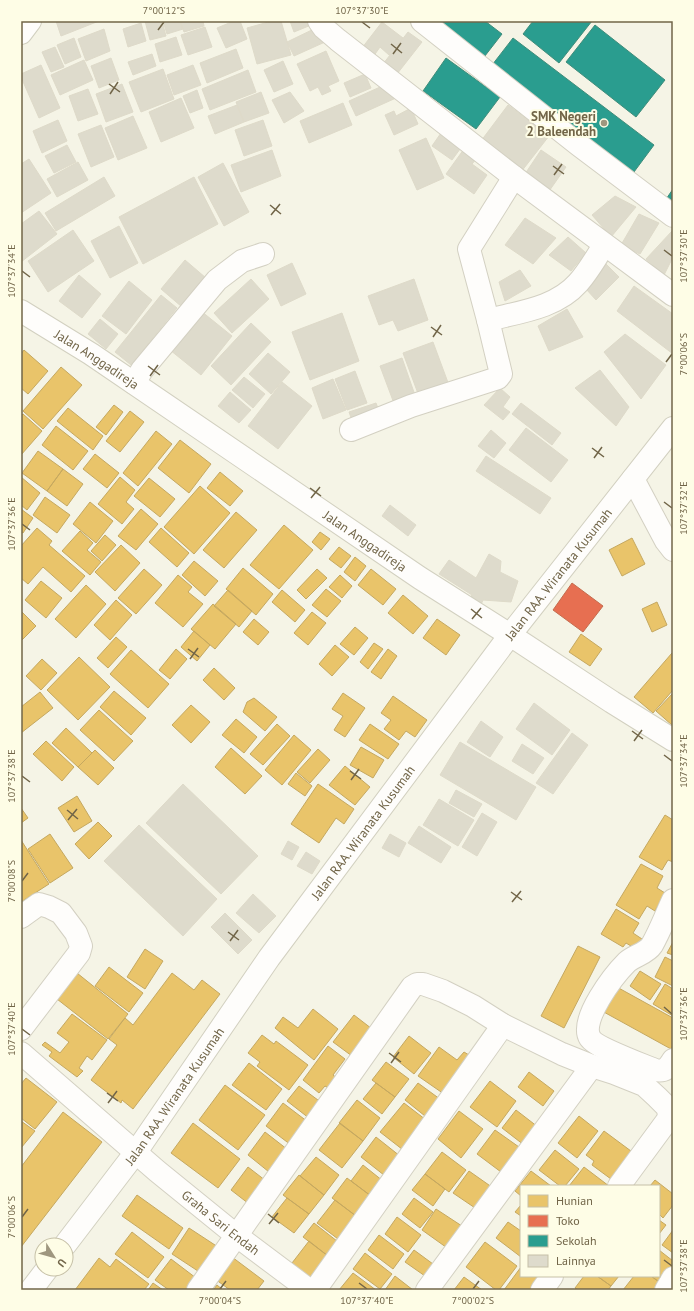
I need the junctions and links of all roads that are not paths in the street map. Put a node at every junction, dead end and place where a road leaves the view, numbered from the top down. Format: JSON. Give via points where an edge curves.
{"nodes":[{"id":1,"x":30,"y":21,"type":"edge"},
{"id":2,"x":319,"y":21,"type":"edge"},
{"id":3,"x":422,"y":21,"type":"edge"},
{"id":4,"x":21,"y":33,"type":"edge"},
{"id":5,"x":514,"y":177,"type":"junction"},
{"id":6,"x":673,"y":216,"type":"edge"},
{"id":7,"x":604,"y":245,"type":"junction"},
{"id":8,"x":263,"y":254,"type":"dead end"},
{"id":9,"x":673,"y":295,"type":"edge"},
{"id":10,"x":21,"y":311,"type":"edge"},
{"id":11,"x":488,"y":320,"type":"junction"},
{"id":12,"x":134,"y":383,"type":"junction"},
{"id":13,"x":673,"y":428,"type":"edge"},
{"id":14,"x":350,"y":430,"type":"dead end"},
{"id":15,"x":633,"y":479,"type":"junction"},
{"id":16,"x":673,"y":550,"type":"edge"},
{"id":17,"x":510,"y":635,"type":"junction"},
{"id":18,"x":673,"y":740,"type":"edge"},
{"id":19,"x":673,"y":900,"type":"edge"},
{"id":20,"x":21,"y":917,"type":"edge"},
{"id":21,"x":503,"y":1025,"type":"junction"},
{"id":22,"x":21,"y":1029,"type":"edge"},
{"id":23,"x":21,"y":1053,"type":"edge"},
{"id":24,"x":673,"y":1060,"type":"edge"},
{"id":25,"x":592,"y":1066,"type":"junction"},
{"id":26,"x":136,"y":1152,"type":"junction"},
{"id":27,"x":620,"y":1185,"type":"edge"},
{"id":28,"x":237,"y":1236,"type":"junction"},
{"id":29,"x":71,"y":1237,"type":"edge"},
{"id":30,"x":41,"y":1277,"type":"edge"},
{"id":31,"x":551,"y":1277,"type":"edge"},
{"id":32,"x":673,"y":1278,"type":"edge"},
{"id":33,"x":31,"y":1290,"type":"edge"},
{"id":34,"x":198,"y":1290,"type":"edge"},
{"id":35,"x":309,"y":1290,"type":"edge"},
{"id":36,"x":315,"y":1290,"type":"edge"},
{"id":37,"x":427,"y":1290,"type":"edge"},
{"id":38,"x":542,"y":1290,"type":"edge"},
{"id":39,"x":666,"y":1290,"type":"edge"}],
"edges":[{"from":1,"to":4,"type":"street"},
{"from":2,"to":5,"type":"street","via":[[338,40]]},
{"from":3,"to":6,"type":"street"},
{"from":5,"to":7,"type":"street"},
{"from":5,"to":11,"type":"street","via":[[469,248]]},
{"from":7,"to":9,"type":"street"},
{"from":7,"to":11,"type":"street","via":[[579,283],[560,299]]},
{"from":8,"to":12,"type":"street","via":[[242,261],[217,280]]},
{"from":10,"to":12,"type":"street","name":"Jalan Anggadireja"},
{"from":11,"to":14,"type":"street","via":[[501,374],[498,378],[411,406]]},
{"from":12,"to":17,"type":"street","name":"Jalan Anggadireja","via":[[420,578]]},
{"from":13,"to":15,"type":"street","name":"Jalan RAA. Wiranata Kusumah"},
{"from":15,"to":16,"type":"street"},
{"from":15,"to":17,"type":"street","name":"Jalan RAA. Wiranata Kusumah"},
{"from":17,"to":18,"type":"street","name":"Jalan Anggadireja"},
{"from":17,"to":26,"type":"street","name":"Jalan RAA. Wiranata Kusumah","via":[[269,958]]},
{"from":19,"to":24,"type":"street","via":[[651,945],[614,976],[596,1003],[587,1028],[590,1039],[599,1046],[655,1070],[668,1069]]},
{"from":20,"to":22,"type":"street","via":[[39,904],[49,907],[61,913],[76,933],[81,946],[80,953]]},
{"from":21,"to":25,"type":"street"},
{"from":21,"to":28,"type":"street","via":[[443,991],[423,984],[412,987]]},
{"from":21,"to":36,"type":"street"},
{"from":23,"to":26,"type":"street","name":"Graha Sari Endah"},
{"from":25,"to":27,"type":"street","via":[[644,1085],[668,1108],[669,1118]]},
{"from":25,"to":37,"type":"street"},
{"from":26,"to":28,"type":"street","name":"Graha Sari Endah"},
{"from":26,"to":29,"type":"street","name":"Jalan RAA. Wiranata Kusumah"},
{"from":28,"to":34,"type":"street"},
{"from":28,"to":35,"type":"street","name":"Graha Sari Endah"},
{"from":30,"to":33,"type":"street"},
{"from":31,"to":38,"type":"street"},
{"from":32,"to":39,"type":"street"}]}
